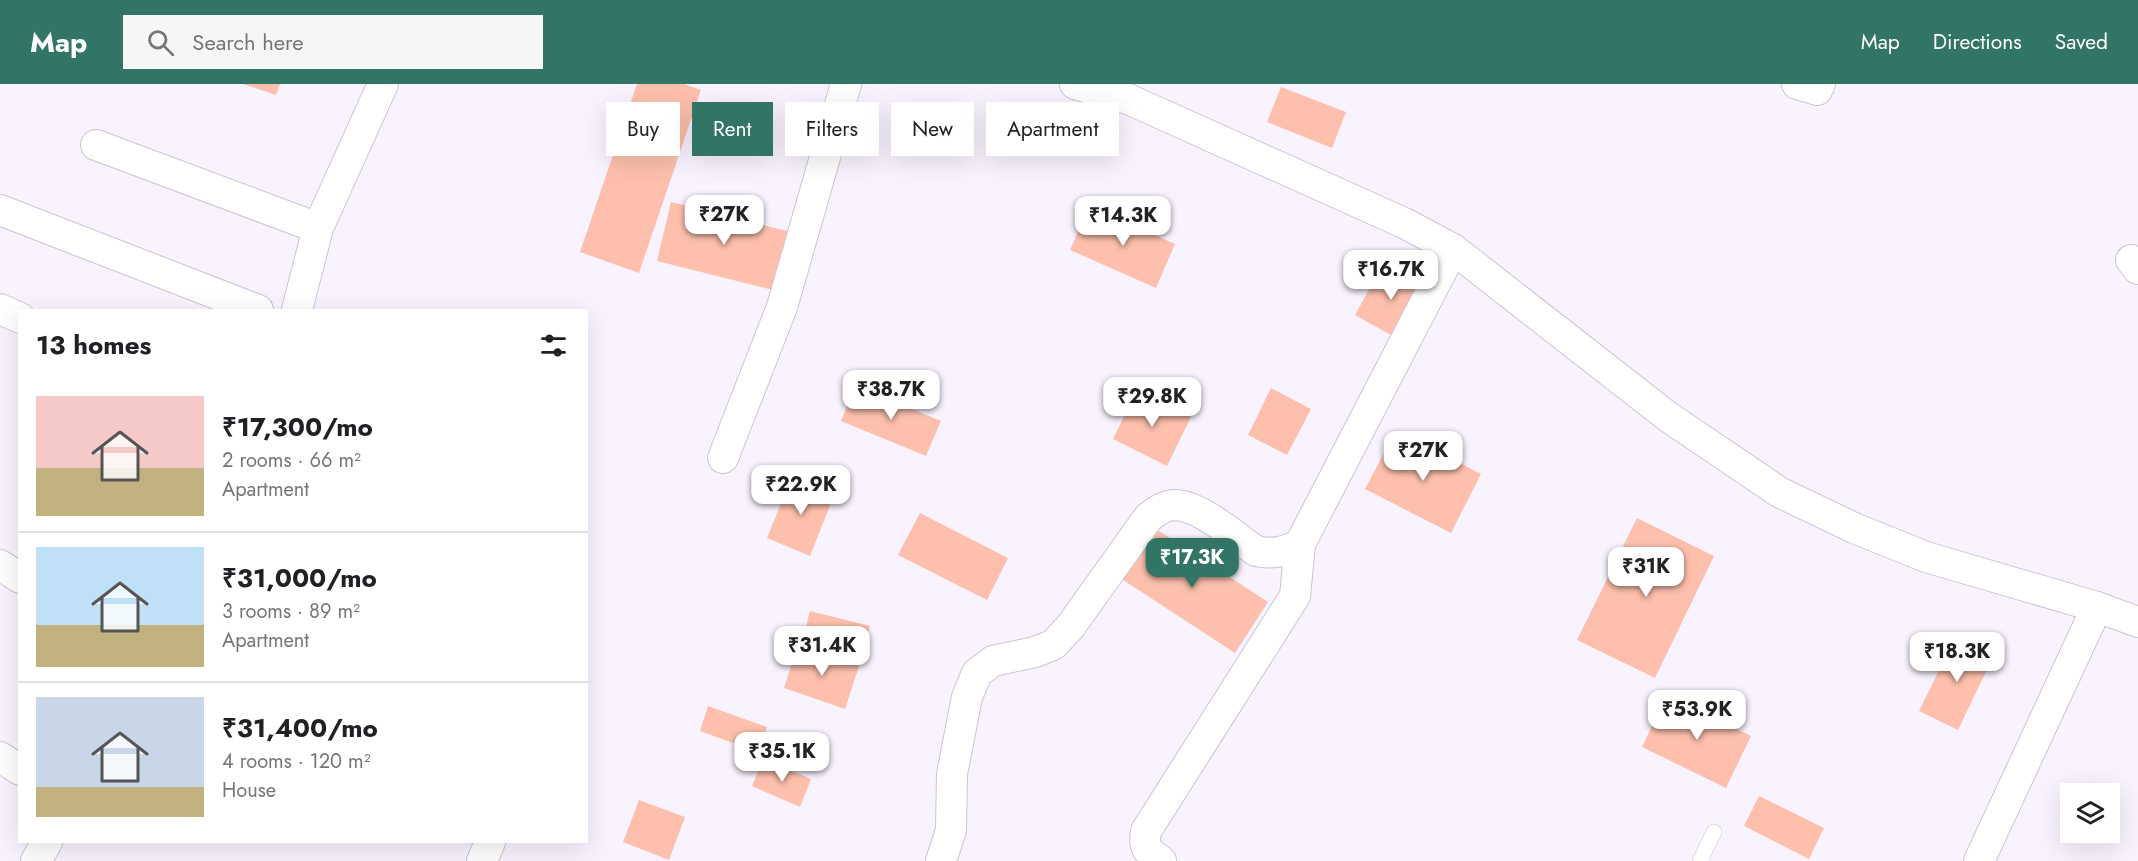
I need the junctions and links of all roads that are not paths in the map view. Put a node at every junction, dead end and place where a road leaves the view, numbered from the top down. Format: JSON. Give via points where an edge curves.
{"nodes":[{"id":1,"x":384,"y":84,"type":"edge"},
{"id":2,"x":846,"y":84,"type":"edge"},
{"id":3,"x":1075,"y":84,"type":"edge"},
{"id":4,"x":1797,"y":84,"type":"edge"},
{"id":5,"x":1820,"y":84,"type":"edge"},
{"id":6,"x":1130,"y":92,"type":"edge"},
{"id":7,"x":96,"y":145,"type":"dead end"},
{"id":8,"x":0,"y":210,"type":"edge"},
{"id":9,"x":318,"y":228,"type":"junction"},
{"id":10,"x":1453,"y":249,"type":"junction"},
{"id":11,"x":0,"y":309,"type":"edge"},
{"id":12,"x":255,"y":309,"type":"edge"},
{"id":13,"x":297,"y":309,"type":"edge"},
{"id":14,"x":18,"y":317,"type":"edge"},
{"id":15,"x":723,"y":458,"type":"dead end"},
{"id":16,"x":1300,"y":544,"type":"junction"},
{"id":17,"x":0,"y":565,"type":"edge"},
{"id":18,"x":18,"y":577,"type":"edge"},
{"id":19,"x":2097,"y":607,"type":"junction"},
{"id":20,"x":2138,"y":622,"type":"edge"},
{"id":21,"x":0,"y":757,"type":"edge"},
{"id":22,"x":18,"y":769,"type":"edge"},
{"id":23,"x":1714,"y":832,"type":"dead end"},
{"id":24,"x":46,"y":843,"type":"edge"},
{"id":25,"x":490,"y":843,"type":"edge"},
{"id":26,"x":36,"y":861,"type":"edge"},
{"id":27,"x":482,"y":861,"type":"edge"},
{"id":28,"x":941,"y":861,"type":"edge"},
{"id":29,"x":1161,"y":861,"type":"edge"},
{"id":30,"x":1700,"y":861,"type":"edge"},
{"id":31,"x":1979,"y":861,"type":"edge"}],
"edges":[{"from":1,"to":9,"type":"street"},
{"from":2,"to":15,"type":"street","via":[[782,307]]},
{"from":3,"to":6,"type":"street"},
{"from":4,"to":5,"type":"street","via":[[1817,90]]},
{"from":6,"to":10,"type":"street"},
{"from":7,"to":9,"type":"street"},
{"from":8,"to":12,"type":"street"},
{"from":9,"to":13,"type":"street"},
{"from":10,"to":16,"type":"street"},
{"from":10,"to":19,"type":"street","via":[[1667,416],[1779,492],[1926,557]]},
{"from":11,"to":14,"type":"street"},
{"from":16,"to":28,"type":"street","via":[[1284,552],[1256,552],[1192,509],[1173,505],[1148,518],[1053,645],[993,661],[977,673],[967,697],[952,774],[951,830]]},
{"from":16,"to":29,"type":"street","via":[[1295,596],[1146,831],[1144,842]]},
{"from":17,"to":18,"type":"street"},
{"from":19,"to":20,"type":"street"},
{"from":19,"to":31,"type":"street"},
{"from":21,"to":22,"type":"street"},
{"from":23,"to":30,"type":"lane"},
{"from":24,"to":26,"type":"street"},
{"from":25,"to":27,"type":"street"}]}
